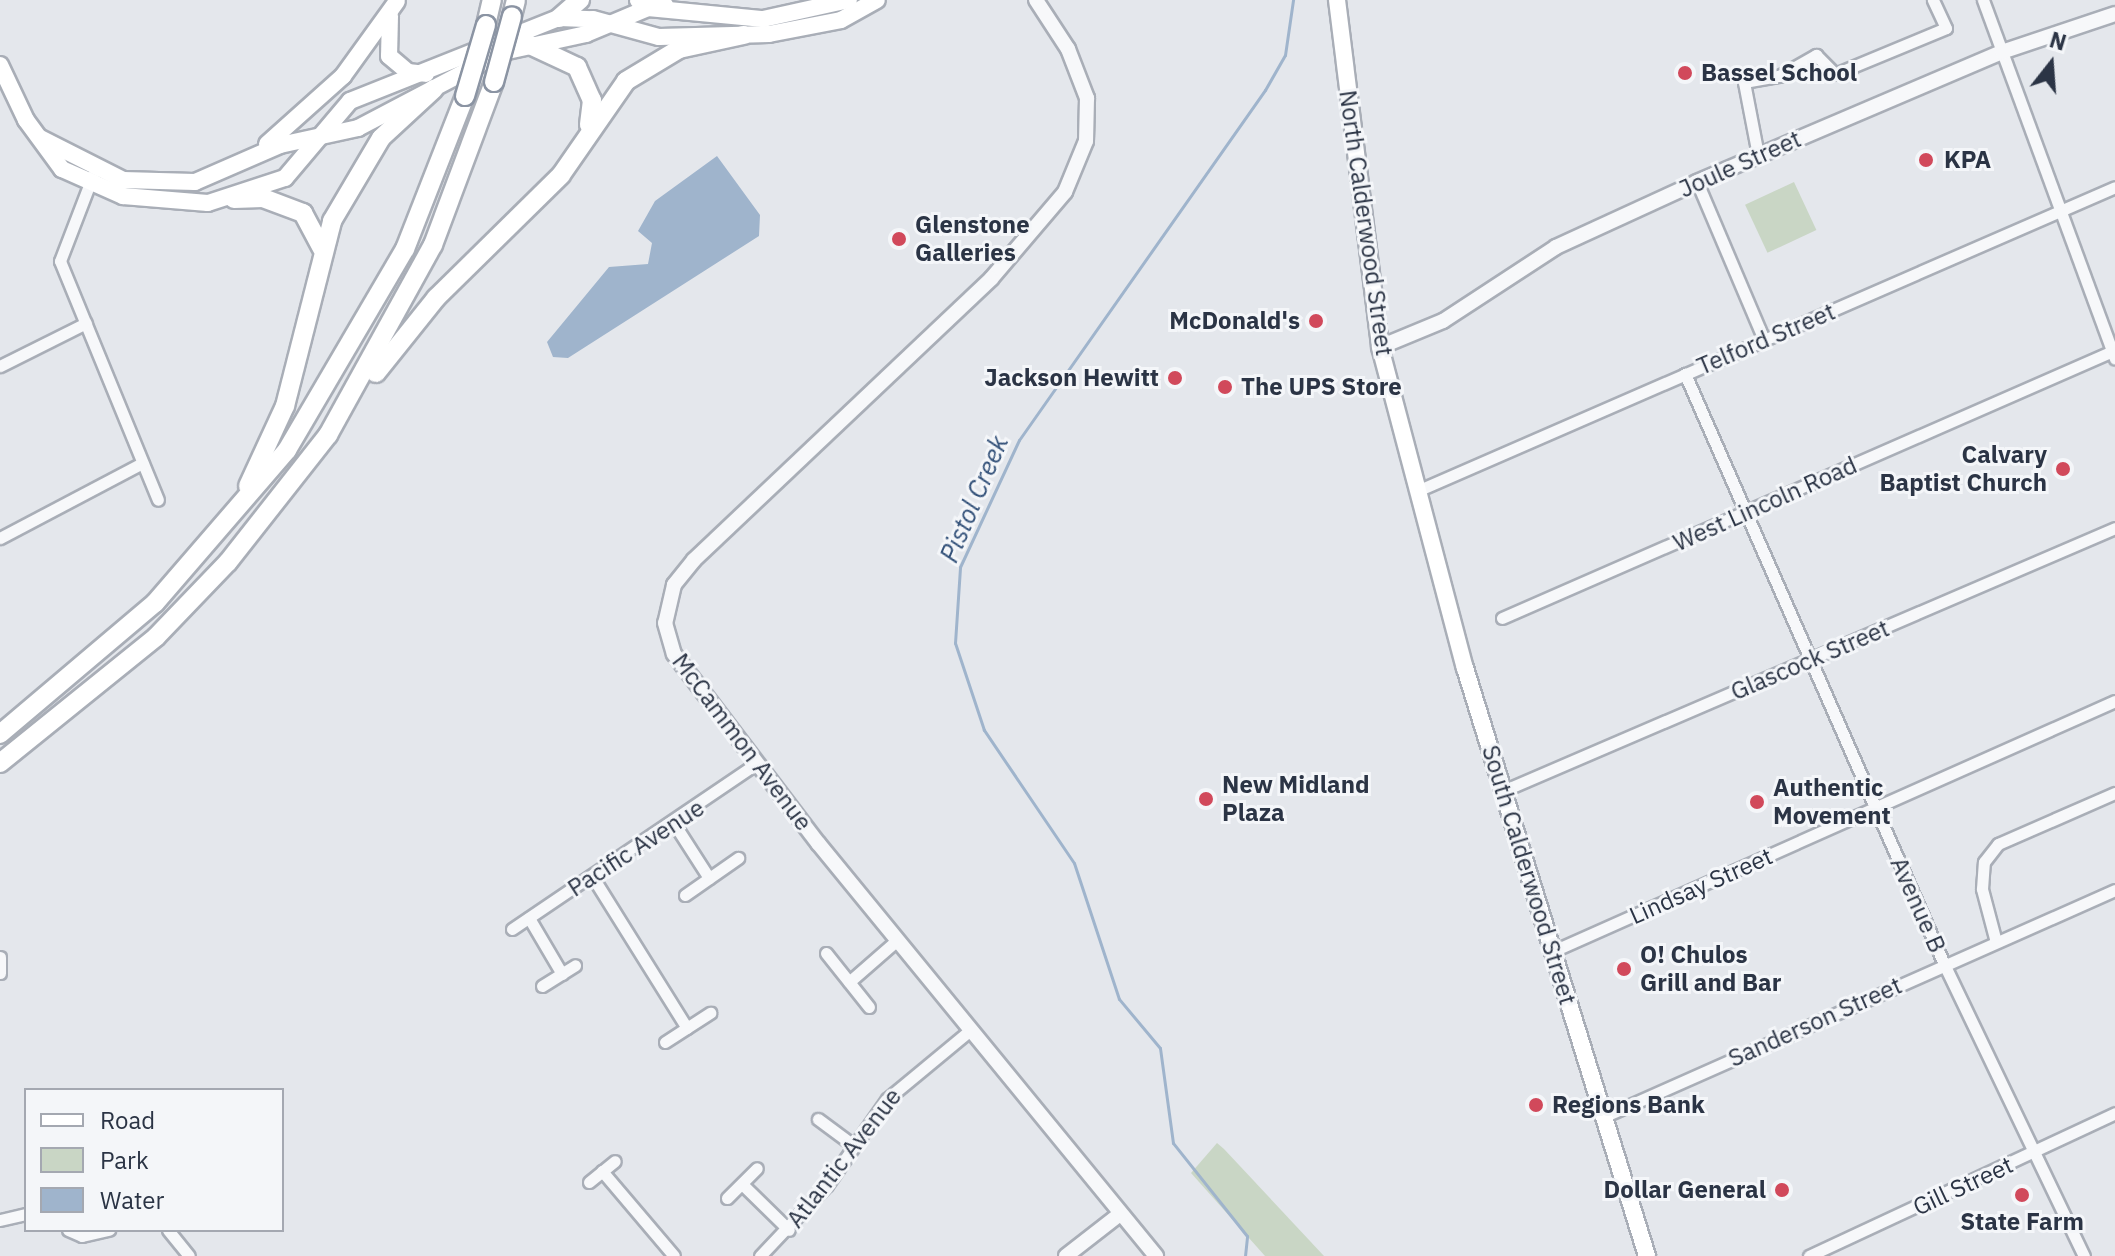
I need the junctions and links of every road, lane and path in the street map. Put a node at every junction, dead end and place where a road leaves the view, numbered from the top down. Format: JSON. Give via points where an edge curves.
{"nodes":[{"id":1,"x":492,"y":0,"type":"edge"},
{"id":2,"x":580,"y":0,"type":"edge"},
{"id":3,"x":639,"y":0,"type":"edge"},
{"id":4,"x":849,"y":0,"type":"edge"},
{"id":5,"x":877,"y":0,"type":"edge"},
{"id":6,"x":1036,"y":0,"type":"edge"},
{"id":7,"x":1337,"y":0,"type":"edge"},
{"id":8,"x":1933,"y":0,"type":"edge"},
{"id":9,"x":1983,"y":0,"type":"edge"},
{"id":10,"x":397,"y":1,"type":"edge"},
{"id":11,"x":664,"y":6,"type":"junction"},
{"id":12,"x":514,"y":8,"type":"edge"},
{"id":13,"x":2115,"y":14,"type":"edge"},
{"id":14,"x":559,"y":18,"type":"junction"},
{"id":15,"x":609,"y":22,"type":"junction"},
{"id":16,"x":744,"y":35,"type":"junction"},
{"id":17,"x":528,"y":44,"type":"junction"},
{"id":18,"x":2002,"y":52,"type":"junction"},
{"id":19,"x":0,"y":65,"type":"edge"},
{"id":20,"x":432,"y":82,"type":"junction"},
{"id":21,"x":320,"y":136,"type":"junction"},
{"id":22,"x":578,"y":150,"type":"junction"},
{"id":23,"x":1758,"y":155,"type":"junction"},
{"id":24,"x":246,"y":160,"type":"junction"},
{"id":25,"x":92,"y":177,"type":"junction"},
{"id":26,"x":1697,"y":182,"type":"junction"},
{"id":27,"x":2115,"y":187,"type":"edge"},
{"id":28,"x":234,"y":199,"type":"junction"},
{"id":29,"x":2060,"y":211,"type":"junction"},
{"id":30,"x":322,"y":248,"type":"junction"},
{"id":31,"x":86,"y":323,"type":"junction"},
{"id":32,"x":1764,"y":340,"type":"junction"},
{"id":33,"x":1380,"y":347,"type":"junction"},
{"id":34,"x":2114,"y":353,"type":"edge"},
{"id":35,"x":0,"y":366,"type":"edge"},
{"id":36,"x":1685,"y":374,"type":"junction"},
{"id":37,"x":352,"y":398,"type":"junction"},
{"id":38,"x":142,"y":463,"type":"junction"},
{"id":39,"x":1417,"y":491,"type":"junction"},
{"id":40,"x":158,"y":500,"type":"dead end"},
{"id":41,"x":1744,"y":513,"type":"junction"},
{"id":42,"x":2115,"y":528,"type":"edge"},
{"id":43,"x":0,"y":538,"type":"edge"},
{"id":44,"x":213,"y":543,"type":"junction"},
{"id":45,"x":1502,"y":618,"type":"dead end"},
{"id":46,"x":1813,"y":659,"type":"junction"},
{"id":47,"x":2115,"y":701,"type":"edge"},
{"id":48,"x":0,"y":734,"type":"edge"},
{"id":49,"x":0,"y":763,"type":"edge"},
{"id":50,"x":757,"y":763,"type":"junction"},
{"id":51,"x":1505,"y":790,"type":"junction"},
{"id":52,"x":2115,"y":793,"type":"edge"},
{"id":53,"x":1875,"y":809,"type":"junction"},
{"id":54,"x":675,"y":825,"type":"junction"},
{"id":55,"x":738,"y":858,"type":"dead end"},
{"id":56,"x":592,"y":876,"type":"junction"},
{"id":57,"x":709,"y":878,"type":"junction"},
{"id":58,"x":2115,"y":890,"type":"edge"},
{"id":59,"x":685,"y":895,"type":"dead end"},
{"id":60,"x":529,"y":918,"type":"junction"},
{"id":61,"x":512,"y":929,"type":"dead end"},
{"id":62,"x":896,"y":941,"type":"junction"},
{"id":63,"x":1996,"y":942,"type":"junction"},
{"id":64,"x":1551,"y":952,"type":"junction"},
{"id":65,"x":826,"y":953,"type":"dead end"},
{"id":66,"x":0,"y":957,"type":"edge"},
{"id":67,"x":1944,"y":964,"type":"junction"},
{"id":68,"x":575,"y":965,"type":"dead end"},
{"id":69,"x":0,"y":973,"type":"edge"},
{"id":70,"x":562,"y":974,"type":"junction"},
{"id":71,"x":849,"y":982,"type":"junction"},
{"id":72,"x":542,"y":986,"type":"dead end"},
{"id":73,"x":869,"y":1007,"type":"dead end"},
{"id":74,"x":710,"y":1013,"type":"dead end"},
{"id":75,"x":687,"y":1028,"type":"junction"},
{"id":76,"x":968,"y":1032,"type":"junction"},
{"id":77,"x":665,"y":1042,"type":"dead end"},
{"id":78,"x":2115,"y":1113,"type":"edge"},
{"id":79,"x":1603,"y":1117,"type":"junction"},
{"id":80,"x":818,"y":1119,"type":"dead end"},
{"id":81,"x":853,"y":1145,"type":"junction"},
{"id":82,"x":2032,"y":1154,"type":"junction"},
{"id":83,"x":615,"y":1161,"type":"dead end"},
{"id":84,"x":757,"y":1168,"type":"dead end"},
{"id":85,"x":602,"y":1171,"type":"junction"},
{"id":86,"x":589,"y":1182,"type":"dead end"},
{"id":87,"x":743,"y":1185,"type":"junction"},
{"id":88,"x":727,"y":1198,"type":"dead end"},
{"id":89,"x":24,"y":1214,"type":"edge"},
{"id":90,"x":1120,"y":1214,"type":"junction"},
{"id":91,"x":0,"y":1220,"type":"edge"},
{"id":92,"x":789,"y":1230,"type":"junction"},
{"id":93,"x":170,"y":1232,"type":"edge"},
{"id":94,"x":189,"y":1256,"type":"edge"},
{"id":95,"x":674,"y":1256,"type":"edge"},
{"id":96,"x":760,"y":1256,"type":"edge"},
{"id":97,"x":1066,"y":1256,"type":"edge"},
{"id":98,"x":1156,"y":1256,"type":"edge"},
{"id":99,"x":1647,"y":1256,"type":"edge"},
{"id":100,"x":1809,"y":1256,"type":"edge"},
{"id":101,"x":2084,"y":1256,"type":"edge"}],
"edges":[{"from":1,"to":44,"type":"highway","bridge":true,"via":[[429,197],[373,312],[304,426]]},
{"from":2,"to":14,"type":"highway"},
{"from":3,"to":11,"type":"highway"},
{"from":4,"to":11,"type":"main road","via":[[763,19]]},
{"from":5,"to":16,"type":"main road","via":[[821,26]]},
{"from":6,"to":50,"type":"street","name":"McCammon Avenue","via":[[1068,49],[1087,98],[1086,141],[1065,192],[914,355],[721,531],[674,585],[665,608],[674,654]]},
{"from":7,"to":33,"type":"main road","name":"North Calderwood Street"},
{"from":8,"to":23,"type":"street","via":[[1946,28],[1835,74],[1816,55],[1779,76],[1744,82]]},
{"from":9,"to":18,"type":"street"},
{"from":10,"to":20,"type":"main road","via":[[385,31],[389,56]]},
{"from":10,"to":24,"type":"main road","via":[[334,85]]},
{"from":11,"to":15,"type":"main road"},
{"from":12,"to":37,"type":"highway","bridge":true,"via":[[494,82],[433,245]]},
{"from":13,"to":18,"type":"street","name":"Joule Street"},
{"from":14,"to":15,"type":"main road"},
{"from":14,"to":20,"type":"main road"},
{"from":15,"to":16,"type":"main road","via":[[659,37]]},
{"from":15,"to":17,"type":"main road"},
{"from":16,"to":22,"type":"highway","via":[[679,49],[638,71]]},
{"from":17,"to":20,"type":"main road"},
{"from":17,"to":22,"type":"highway","via":[[564,56],[585,78],[593,108]]},
{"from":18,"to":23,"type":"street","name":"Joule Street"},
{"from":18,"to":29,"type":"street"},
{"from":19,"to":25,"type":"main road","via":[[35,135]]},
{"from":20,"to":21,"type":"main road","via":[[347,133]]},
{"from":20,"to":21,"type":"main road","via":[[350,101]]},
{"from":20,"to":30,"type":"highway","via":[[366,158]]},
{"from":21,"to":24,"type":"main road"},
{"from":21,"to":28,"type":"main road","via":[[285,178]]},
{"from":22,"to":37,"type":"highway","via":[[436,298]]},
{"from":23,"to":26,"type":"street","name":"Joule Street"},
{"from":24,"to":25,"type":"main road","via":[[179,185]]},
{"from":25,"to":28,"type":"main road","via":[[162,202]]},
{"from":25,"to":31,"type":"street","via":[[60,251]]},
{"from":26,"to":32,"type":"street"},
{"from":26,"to":33,"type":"street","name":"Joule Street","via":[[1556,247],[1443,321]]},
{"from":27,"to":29,"type":"street","name":"Telford Street"},
{"from":28,"to":30,"type":"highway","via":[[263,198],[303,213]]},
{"from":29,"to":32,"type":"street","name":"Telford Street"},
{"from":29,"to":34,"type":"street"},
{"from":30,"to":44,"type":"highway","via":[[285,406]]},
{"from":31,"to":35,"type":"street"},
{"from":31,"to":38,"type":"street"},
{"from":32,"to":36,"type":"street","name":"Telford Street"},
{"from":33,"to":39,"type":"main road","name":"North Calderwood Street"},
{"from":34,"to":41,"type":"street","name":"West Lincoln Road"},
{"from":36,"to":39,"type":"street","name":"Telford Street"},
{"from":36,"to":41,"type":"street","name":"Avenue B"},
{"from":37,"to":49,"type":"highway","via":[[261,523],[182,610]]},
{"from":38,"to":40,"type":"street"},
{"from":38,"to":43,"type":"street"},
{"from":39,"to":51,"type":"main road","name":"South Calderwood Street"},
{"from":41,"to":45,"type":"street","name":"West Lincoln Road"},
{"from":41,"to":46,"type":"street","name":"Avenue B"},
{"from":42,"to":46,"type":"street","name":"Glascock Street"},
{"from":44,"to":48,"type":"highway","via":[[104,651]]},
{"from":46,"to":51,"type":"street","name":"Glascock Street"},
{"from":46,"to":53,"type":"street","name":"Avenue B"},
{"from":47,"to":53,"type":"street","name":"Lindsay Street"},
{"from":50,"to":54,"type":"street","name":"Pacific Avenue"},
{"from":50,"to":62,"type":"street","name":"McCammon Avenue"},
{"from":51,"to":64,"type":"main road","name":"South Calderwood Street"},
{"from":52,"to":63,"type":"street","via":[[1991,853],[1982,889]]},
{"from":53,"to":64,"type":"street","name":"Lindsay Street"},
{"from":53,"to":67,"type":"street","name":"Avenue B"},
{"from":54,"to":56,"type":"street","name":"Pacific Avenue"},
{"from":54,"to":57,"type":"street"},
{"from":55,"to":57,"type":"street"},
{"from":56,"to":60,"type":"street","name":"Pacific Avenue"},
{"from":56,"to":75,"type":"street"},
{"from":57,"to":59,"type":"street"},
{"from":58,"to":63,"type":"street","name":"Sanderson Street"},
{"from":60,"to":61,"type":"street","name":"Pacific Avenue"},
{"from":60,"to":70,"type":"street"},
{"from":62,"to":71,"type":"street"},
{"from":62,"to":76,"type":"street","name":"McCammon Avenue"},
{"from":63,"to":67,"type":"street","name":"Sanderson Street"},
{"from":64,"to":79,"type":"main road","name":"South Calderwood Street"},
{"from":65,"to":71,"type":"street"},
{"from":66,"to":69,"type":"street"},
{"from":67,"to":79,"type":"street","name":"Sanderson Street"},
{"from":67,"to":82,"type":"street","name":"Avenue B"},
{"from":68,"to":70,"type":"street"},
{"from":70,"to":72,"type":"street"},
{"from":71,"to":73,"type":"street"},
{"from":74,"to":75,"type":"street"},
{"from":75,"to":77,"type":"street"},
{"from":76,"to":81,"type":"street","name":"Atlantic Avenue","via":[[904,1082]]},
{"from":76,"to":90,"type":"street","name":"McCammon Avenue"},
{"from":78,"to":82,"type":"street","name":"Gill Street"},
{"from":79,"to":99,"type":"main road","name":"South Calderwood Street"},
{"from":80,"to":81,"type":"street"},
{"from":81,"to":92,"type":"street","name":"Atlantic Avenue"},
{"from":82,"to":100,"type":"street","name":"Gill Street"},
{"from":82,"to":101,"type":"street","name":"Avenue B"},
{"from":83,"to":85,"type":"street"},
{"from":84,"to":87,"type":"street"},
{"from":85,"to":86,"type":"street"},
{"from":85,"to":95,"type":"street"},
{"from":87,"to":88,"type":"street"},
{"from":87,"to":92,"type":"street"},
{"from":89,"to":91,"type":"street"},
{"from":90,"to":97,"type":"street"},
{"from":90,"to":98,"type":"street","name":"McCammon Avenue"},
{"from":92,"to":96,"type":"street","name":"Atlantic Avenue"},
{"from":93,"to":94,"type":"street"}]}
